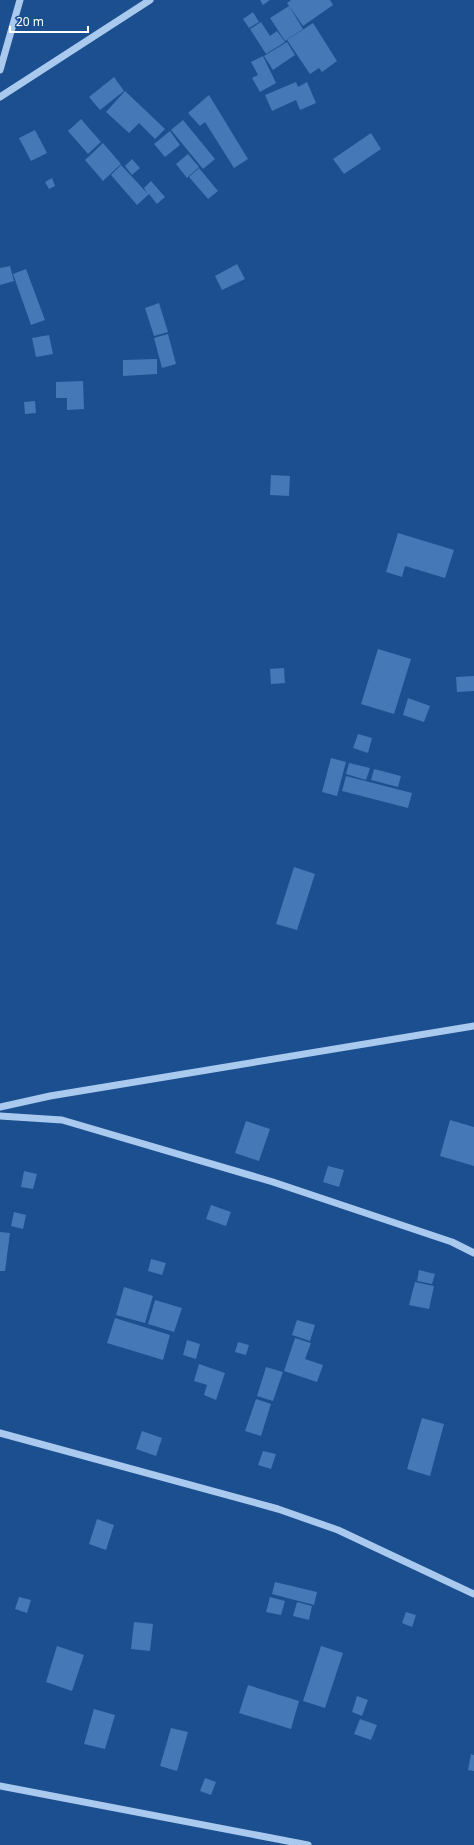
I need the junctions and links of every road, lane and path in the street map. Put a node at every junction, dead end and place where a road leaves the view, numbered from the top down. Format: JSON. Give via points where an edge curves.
{"nodes":[{"id":1,"x":20,"y":0,"type":"edge"},
{"id":2,"x":150,"y":0,"type":"edge"},
{"id":3,"x":0,"y":70,"type":"edge"},
{"id":4,"x":0,"y":97,"type":"edge"},
{"id":5,"x":474,"y":1026,"type":"edge"},
{"id":6,"x":0,"y":1107,"type":"edge"},
{"id":7,"x":0,"y":1116,"type":"edge"},
{"id":8,"x":474,"y":1253,"type":"edge"},
{"id":9,"x":0,"y":1433,"type":"edge"},
{"id":10,"x":474,"y":1594,"type":"edge"},
{"id":11,"x":0,"y":1786,"type":"edge"},
{"id":12,"x":308,"y":1845,"type":"edge"}],
"edges":[{"from":1,"to":3,"type":"street"},
{"from":2,"to":4,"type":"street"},
{"from":5,"to":6,"type":"street","via":[[50,1096]]},
{"from":7,"to":8,"type":"street","via":[[62,1120],[273,1182],[452,1242]]},
{"from":9,"to":10,"type":"street","via":[[308,1519],[374,1546]]},
{"from":11,"to":12,"type":"street"}]}
